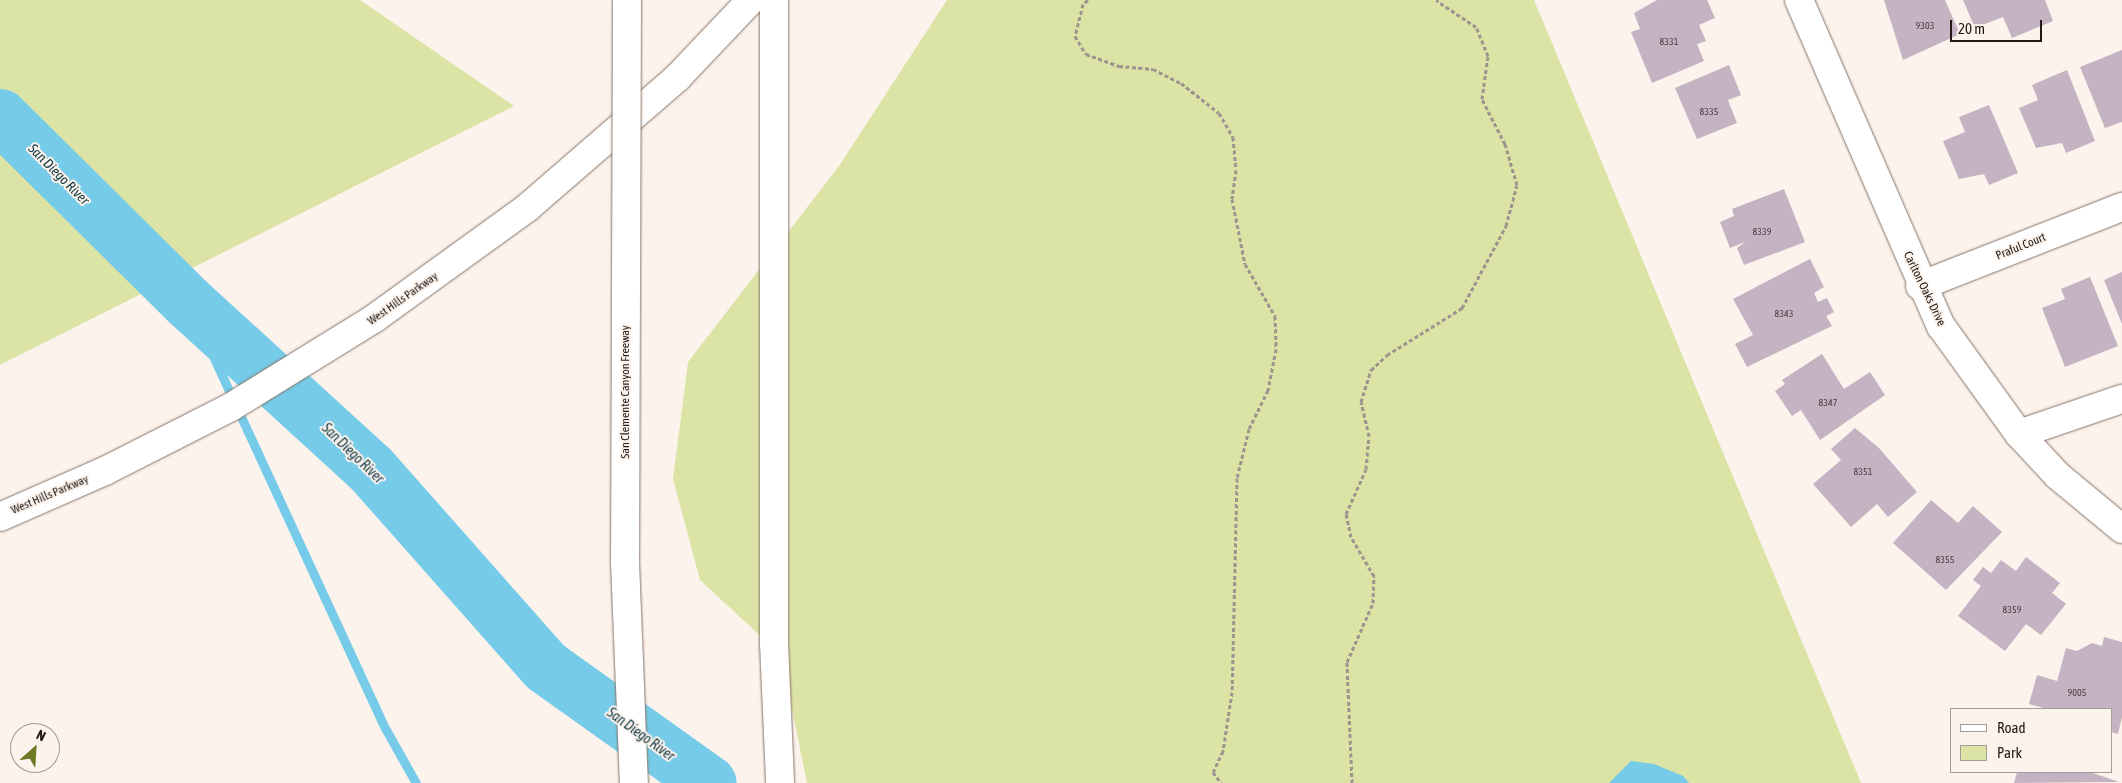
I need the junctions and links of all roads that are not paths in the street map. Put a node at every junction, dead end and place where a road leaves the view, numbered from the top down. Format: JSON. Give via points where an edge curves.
{"nodes":[{"id":1,"x":627,"y":0,"type":"edge"},
{"id":2,"x":751,"y":0,"type":"edge"},
{"id":3,"x":774,"y":0,"type":"edge"},
{"id":4,"x":1799,"y":0,"type":"edge"},
{"id":5,"x":2122,"y":207,"type":"edge"},
{"id":6,"x":1920,"y":286,"type":"junction"},
{"id":7,"x":2122,"y":399,"type":"edge"},
{"id":8,"x":2019,"y":434,"type":"junction"},
{"id":9,"x":0,"y":517,"type":"edge"},
{"id":10,"x":2122,"y":529,"type":"edge"},
{"id":11,"x":634,"y":783,"type":"edge"},
{"id":12,"x":780,"y":783,"type":"edge"}],
"edges":[{"from":1,"to":11,"type":"main road","name":"San Clemente Canyon Freeway","bridge":true,"via":[[624,562]]},
{"from":2,"to":9,"type":"main road","name":"West Hills Parkway","via":[[678,77],[527,208],[375,318],[231,407]]},
{"from":3,"to":12,"type":"main road","via":[[774,643]]},
{"from":4,"to":6,"type":"main road","name":"Carlton Oaks Drive"},
{"from":5,"to":6,"type":"main road","name":"Praful Court"},
{"from":6,"to":8,"type":"main road","name":"Carlton Oaks Drive","via":[[1965,363]]},
{"from":7,"to":8,"type":"main road"},
{"from":8,"to":10,"type":"main road","name":"Carlton Oaks Drive","via":[[2058,476]]}]}
